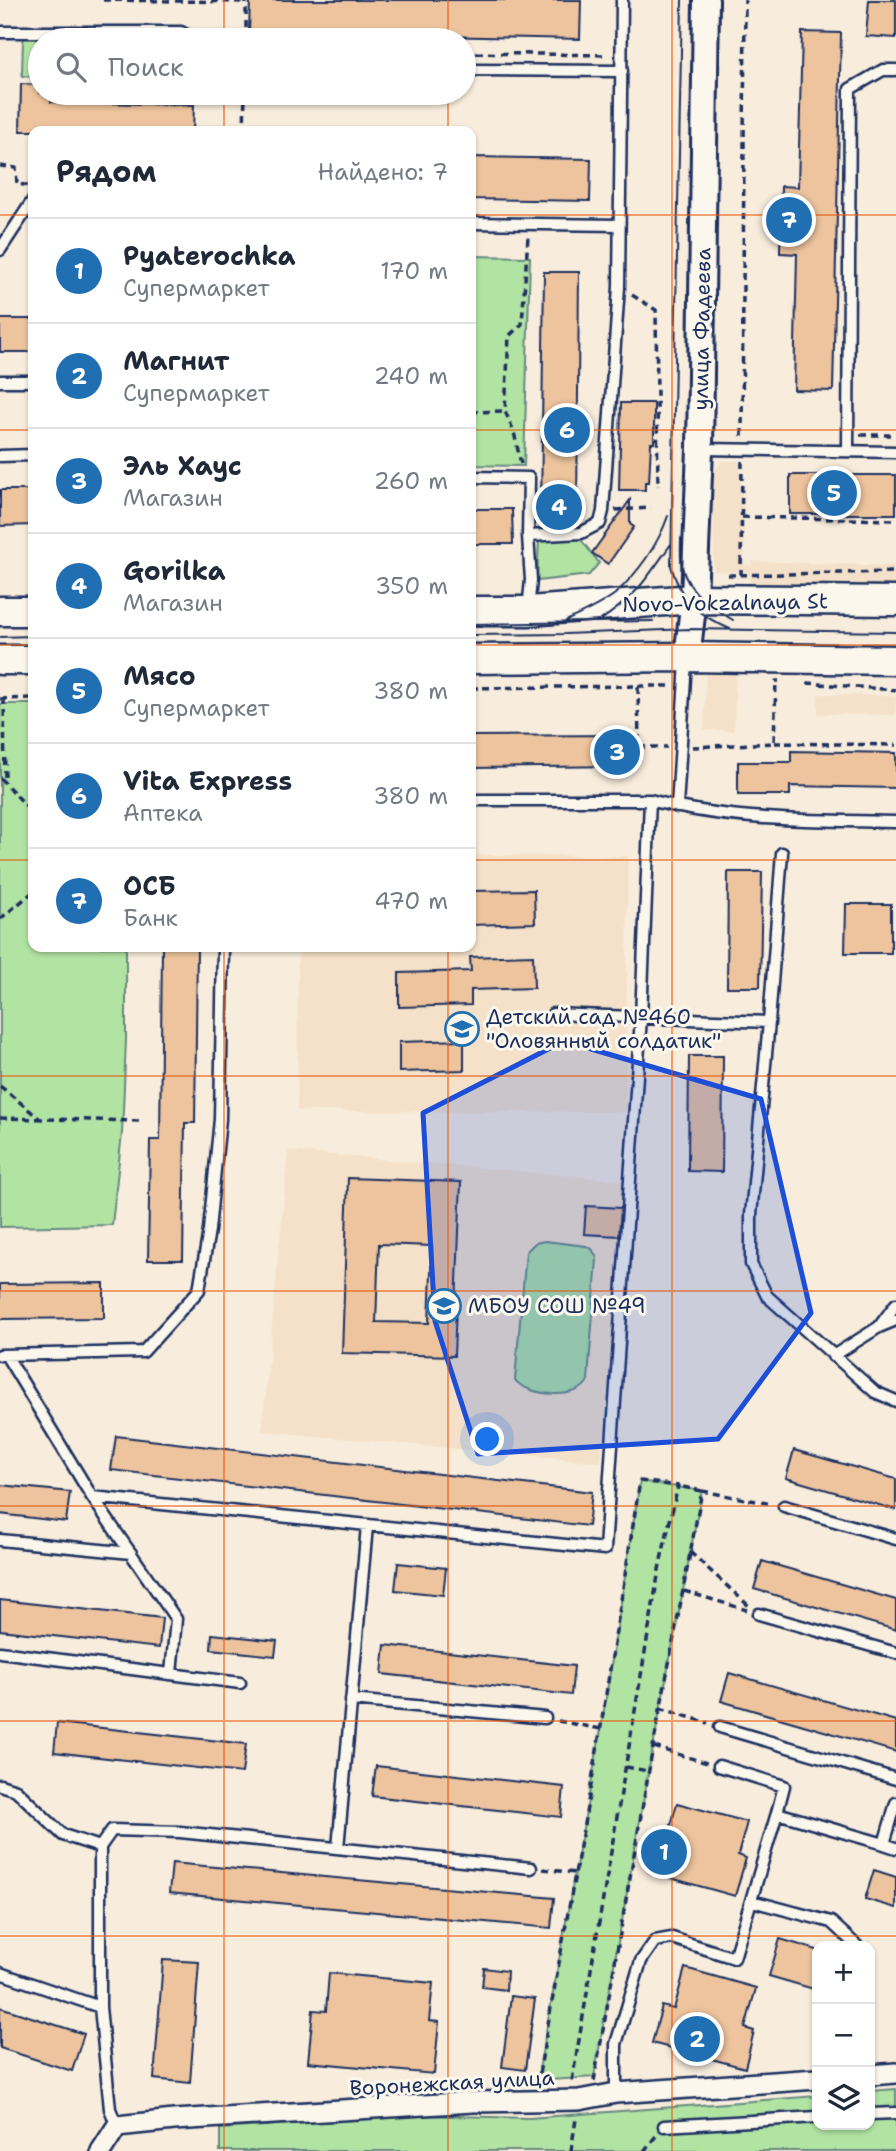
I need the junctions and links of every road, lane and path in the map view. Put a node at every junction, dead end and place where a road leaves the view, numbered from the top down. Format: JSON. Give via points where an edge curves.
{"nodes":[{"id":1,"x":103,"y":0,"type":"edge"},
{"id":2,"x":622,"y":0,"type":"edge"},
{"id":3,"x":706,"y":0,"type":"edge"},
{"id":4,"x":745,"y":0,"type":"edge"},
{"id":5,"x":246,"y":1,"type":"edge"},
{"id":6,"x":246,"y":28,"type":"edge"},
{"id":7,"x":0,"y":32,"type":"edge"},
{"id":8,"x":28,"y":32,"type":"edge"},
{"id":9,"x":476,"y":53,"type":"edge"},
{"id":10,"x":622,"y":55,"type":"junction"},
{"id":11,"x":896,"y":69,"type":"edge"},
{"id":12,"x":476,"y":70,"type":"edge"},
{"id":13,"x":622,"y":71,"type":"junction"},
{"id":14,"x":245,"y":105,"type":"edge"},
{"id":15,"x":244,"y":126,"type":"edge"},
{"id":16,"x":0,"y":166,"type":"edge"},
{"id":17,"x":28,"y":185,"type":"edge"},
{"id":18,"x":28,"y":208,"type":"edge"},
{"id":19,"x":476,"y":222,"type":"edge"},
{"id":20,"x":528,"y":225,"type":"junction"},
{"id":21,"x":619,"y":225,"type":"junction"},
{"id":22,"x":0,"y":250,"type":"edge"},
{"id":23,"x":626,"y":291,"type":"dead end"},
{"id":24,"x":28,"y":381,"type":"edge"},
{"id":25,"x":0,"y":382,"type":"edge"},
{"id":26,"x":505,"y":411,"type":"junction"},
{"id":27,"x":476,"y":412,"type":"edge"},
{"id":28,"x":700,"y":449,"type":"junction"},
{"id":29,"x":742,"y":450,"type":"junction"},
{"id":30,"x":848,"y":451,"type":"junction"},
{"id":31,"x":896,"y":452,"type":"edge"},
{"id":32,"x":28,"y":455,"type":"edge"},
{"id":33,"x":0,"y":456,"type":"edge"},
{"id":34,"x":476,"y":477,"type":"edge"},
{"id":35,"x":530,"y":478,"type":"junction"},
{"id":36,"x":658,"y":486,"type":"dead end"},
{"id":37,"x":651,"y":508,"type":"dead end"},
{"id":38,"x":603,"y":511,"type":"junction"},
{"id":39,"x":742,"y":517,"type":"junction"},
{"id":40,"x":896,"y":520,"type":"edge"},
{"id":41,"x":528,"y":536,"type":"junction"},
{"id":42,"x":896,"y":572,"type":"edge"},
{"id":43,"x":741,"y":574,"type":"junction"},
{"id":44,"x":746,"y":588,"type":"dead end"},
{"id":45,"x":694,"y":599,"type":"junction"},
{"id":46,"x":896,"y":601,"type":"edge"},
{"id":47,"x":0,"y":611,"type":"edge"},
{"id":48,"x":28,"y":611,"type":"edge"},
{"id":49,"x":476,"y":611,"type":"edge"},
{"id":50,"x":528,"y":611,"type":"junction"},
{"id":51,"x":687,"y":657,"type":"junction"},
{"id":52,"x":476,"y":659,"type":"edge"},
{"id":53,"x":0,"y":660,"type":"edge"},
{"id":54,"x":28,"y":660,"type":"edge"},
{"id":55,"x":896,"y":660,"type":"edge"},
{"id":56,"x":28,"y":698,"type":"edge"},
{"id":57,"x":2,"y":699,"type":"edge"},
{"id":58,"x":774,"y":743,"type":"dead end"},
{"id":59,"x":896,"y":745,"type":"edge"},
{"id":60,"x":0,"y":778,"type":"edge"},
{"id":61,"x":5,"y":783,"type":"junction"},
{"id":62,"x":476,"y":800,"type":"edge"},
{"id":63,"x":650,"y":800,"type":"junction"},
{"id":64,"x":677,"y":807,"type":"junction"},
{"id":65,"x":28,"y":808,"type":"edge"},
{"id":66,"x":896,"y":822,"type":"edge"},
{"id":67,"x":782,"y":853,"type":"dead end"},
{"id":68,"x":28,"y":896,"type":"edge"},
{"id":69,"x":0,"y":919,"type":"edge"},
{"id":70,"x":223,"y":952,"type":"edge"},
{"id":71,"x":553,"y":1014,"type":"dead end"},
{"id":72,"x":641,"y":1017,"type":"junction"},
{"id":73,"x":769,"y":1022,"type":"junction"},
{"id":74,"x":0,"y":1086,"type":"edge"},
{"id":75,"x":0,"y":1118,"type":"edge"},
{"id":76,"x":40,"y":1119,"type":"junction"},
{"id":77,"x":141,"y":1121,"type":"dead end"},
{"id":78,"x":896,"y":1304,"type":"edge"},
{"id":79,"x":896,"y":1320,"type":"edge"},
{"id":80,"x":878,"y":1327,"type":"junction"},
{"id":81,"x":3,"y":1355,"type":"edge"},
{"id":82,"x":833,"y":1356,"type":"junction"},
{"id":83,"x":896,"y":1401,"type":"edge"},
{"id":84,"x":678,"y":1486,"type":"junction"},
{"id":85,"x":702,"y":1491,"type":"junction"},
{"id":86,"x":92,"y":1497,"type":"junction"},
{"id":87,"x":784,"y":1506,"type":"joint"},
{"id":88,"x":367,"y":1527,"type":"junction"},
{"id":89,"x":896,"y":1539,"type":"edge"},
{"id":90,"x":0,"y":1540,"type":"edge"},
{"id":91,"x":690,"y":1552,"type":"junction"},
{"id":92,"x":131,"y":1553,"type":"junction"},
{"id":93,"x":683,"y":1591,"type":"junction"},
{"id":94,"x":759,"y":1614,"type":"junction"},
{"id":95,"x":0,"y":1652,"type":"edge"},
{"id":96,"x":896,"y":1653,"type":"edge"},
{"id":97,"x":171,"y":1674,"type":"junction"},
{"id":98,"x":240,"y":1684,"type":"dead end"},
{"id":99,"x":351,"y":1700,"type":"junction"},
{"id":100,"x":660,"y":1708,"type":"junction"},
{"id":101,"x":545,"y":1718,"type":"joint"},
{"id":102,"x":720,"y":1727,"type":"joint"},
{"id":103,"x":601,"y":1729,"type":"junction"},
{"id":104,"x":653,"y":1747,"type":"junction"},
{"id":105,"x":719,"y":1766,"type":"joint"},
{"id":106,"x":626,"y":1767,"type":"junction"},
{"id":107,"x":648,"y":1771,"type":"junction"},
{"id":108,"x":896,"y":1779,"type":"edge"},
{"id":109,"x":0,"y":1785,"type":"edge"},
{"id":110,"x":896,"y":1803,"type":"edge"},
{"id":111,"x":777,"y":1813,"type":"junction"},
{"id":112,"x":884,"y":1844,"type":"junction"},
{"id":113,"x":100,"y":1847,"type":"junction"},
{"id":114,"x":338,"y":1848,"type":"junction"},
{"id":115,"x":896,"y":1848,"type":"edge"},
{"id":116,"x":531,"y":1868,"type":"joint"},
{"id":117,"x":575,"y":1873,"type":"junction"},
{"id":118,"x":752,"y":1901,"type":"junction"},
{"id":119,"x":852,"y":1941,"type":"edge"},
{"id":120,"x":0,"y":1973,"type":"edge"},
{"id":121,"x":100,"y":2007,"type":"junction"},
{"id":122,"x":896,"y":2073,"type":"edge"},
{"id":123,"x":875,"y":2075,"type":"edge"},
{"id":124,"x":812,"y":2079,"type":"edge"},
{"id":125,"x":615,"y":2093,"type":"junction"},
{"id":126,"x":580,"y":2099,"type":"junction"},
{"id":127,"x":536,"y":2101,"type":"junction"},
{"id":128,"x":896,"y":2113,"type":"edge"},
{"id":129,"x":875,"y":2114,"type":"edge"},
{"id":130,"x":812,"y":2117,"type":"edge"},
{"id":131,"x":117,"y":2126,"type":"junction"},
{"id":132,"x":664,"y":2126,"type":"joint"},
{"id":133,"x":101,"y":2151,"type":"edge"},
{"id":134,"x":571,"y":2151,"type":"edge"},
{"id":135,"x":644,"y":2151,"type":"edge"}],
"edges":[{"from":1,"to":5,"type":"path"},
{"from":2,"to":10,"type":"lane"},
{"from":3,"to":28,"type":"street","name":"улица Фадеева"},
{"from":4,"to":29,"type":"path"},
{"from":5,"to":6,"type":"path"},
{"from":7,"to":8,"type":"lane"},
{"from":9,"to":10,"type":"path"},
{"from":10,"to":13,"type":"lane"},
{"from":11,"to":30,"type":"lane","via":[[883,70],[850,89]]},
{"from":12,"to":13,"type":"lane"},
{"from":13,"to":21,"type":"lane"},
{"from":14,"to":15,"type":"path"},
{"from":16,"to":17,"type":"path","via":[[16,168],[17,184]]},
{"from":18,"to":22,"type":"lane"},
{"from":19,"to":20,"type":"lane"},
{"from":20,"to":21,"type":"lane"},
{"from":20,"to":26,"type":"path","via":[[522,324],[509,335]]},
{"from":21,"to":38,"type":"lane"},
{"from":23,"to":36,"type":"path","via":[[656,310]]},
{"from":24,"to":25,"type":"lane"},
{"from":26,"to":27,"type":"path"},
{"from":26,"to":35,"type":"path","via":[[519,460]]},
{"from":28,"to":29,"type":"lane"},
{"from":28,"to":45,"type":"street","name":"улица Фадеева"},
{"from":29,"to":30,"type":"lane"},
{"from":29,"to":39,"type":"path"},
{"from":30,"to":31,"type":"lane"},
{"from":32,"to":33,"type":"lane"},
{"from":34,"to":35,"type":"lane"},
{"from":35,"to":41,"type":"lane"},
{"from":37,"to":38,"type":"path"},
{"from":38,"to":41,"type":"lane","via":[[600,523],[581,533]]},
{"from":39,"to":40,"type":"path"},
{"from":39,"to":43,"type":"path"},
{"from":41,"to":50,"type":"lane"},
{"from":42,"to":43,"type":"path"},
{"from":43,"to":44,"type":"path"},
{"from":45,"to":46,"type":"main road","name":"Novo-Vokzalnaya St"},
{"from":45,"to":50,"type":"main road","name":"Novo-Vokzalnaya St"},
{"from":45,"to":51,"type":"street","name":"улица Фадеева"},
{"from":47,"to":48,"type":"main road"},
{"from":49,"to":50,"type":"main road","name":"Novo-Vokzalnaya St"},
{"from":51,"to":52,"type":"main road"},
{"from":51,"to":55,"type":"main road"},
{"from":51,"to":64,"type":"lane"},
{"from":53,"to":54,"type":"main road"},
{"from":56,"to":57,"type":"path"},
{"from":57,"to":61,"type":"path"},
{"from":58,"to":59,"type":"path"},
{"from":60,"to":61,"type":"path"},
{"from":61,"to":65,"type":"path"},
{"from":62,"to":63,"type":"lane"},
{"from":63,"to":64,"type":"lane"},
{"from":63,"to":72,"type":"lane"},
{"from":64,"to":66,"type":"lane","via":[[756,819]]},
{"from":67,"to":73,"type":"lane"},
{"from":68,"to":69,"type":"path"},
{"from":70,"to":81,"type":"lane","via":[[220,1119],[199,1290],[143,1352]]},
{"from":71,"to":72,"type":"lane"},
{"from":72,"to":73,"type":"lane"},
{"from":72,"to":88,"type":"lane","via":[[605,1549]]},
{"from":73,"to":82,"type":"lane","via":[[751,1215],[751,1264],[767,1296]]},
{"from":74,"to":76,"type":"path"},
{"from":75,"to":76,"type":"path"},
{"from":76,"to":77,"type":"path"},
{"from":78,"to":80,"type":"lane"},
{"from":79,"to":80,"type":"lane"},
{"from":80,"to":82,"type":"lane"},
{"from":81,"to":86,"type":"lane"},
{"from":82,"to":83,"type":"lane","via":[[875,1392]]},
{"from":84,"to":85,"type":"path"},
{"from":84,"to":103,"type":"path","via":[[640,1481]]},
{"from":84,"to":106,"type":"path","via":[[660,1564]]},
{"from":85,"to":87,"type":"path"},
{"from":85,"to":91,"type":"path"},
{"from":86,"to":88,"type":"lane"},
{"from":86,"to":92,"type":"lane"},
{"from":87,"to":89,"type":"lane"},
{"from":88,"to":99,"type":"lane"},
{"from":90,"to":92,"type":"lane"},
{"from":91,"to":93,"type":"path"},
{"from":91,"to":94,"type":"path"},
{"from":92,"to":97,"type":"lane","via":[[176,1619]]},
{"from":93,"to":94,"type":"path"},
{"from":93,"to":100,"type":"path"},
{"from":94,"to":96,"type":"lane"},
{"from":95,"to":97,"type":"lane"},
{"from":97,"to":98,"type":"lane"},
{"from":99,"to":101,"type":"lane"},
{"from":99,"to":114,"type":"lane"},
{"from":100,"to":102,"type":"path"},
{"from":100,"to":104,"type":"path"},
{"from":101,"to":103,"type":"path"},
{"from":102,"to":108,"type":"lane"},
{"from":103,"to":117,"type":"path"},
{"from":104,"to":105,"type":"path"},
{"from":104,"to":107,"type":"path"},
{"from":105,"to":111,"type":"lane","via":[[784,1786]]},
{"from":106,"to":107,"type":"path"},
{"from":106,"to":126,"type":"path"},
{"from":107,"to":126,"type":"path"},
{"from":109,"to":113,"type":"lane","via":[[16,1790],[63,1835]]},
{"from":110,"to":112,"type":"lane"},
{"from":111,"to":112,"type":"lane"},
{"from":111,"to":118,"type":"lane"},
{"from":112,"to":115,"type":"lane"},
{"from":113,"to":114,"type":"lane","via":[[112,1830]]},
{"from":113,"to":121,"type":"lane"},
{"from":114,"to":116,"type":"lane"},
{"from":116,"to":117,"type":"path"},
{"from":117,"to":127,"type":"path"},
{"from":118,"to":119,"type":"lane","via":[[831,1922]]},
{"from":118,"to":125,"type":"lane","via":[[734,1958],[672,1938],[655,1941],[641,1961],[616,2044]]},
{"from":120,"to":121,"type":"lane"},
{"from":121,"to":131,"type":"lane","via":[[110,2109]]},
{"from":122,"to":123,"type":"street"},
{"from":124,"to":125,"type":"street","name":"Воронежская улица"},
{"from":125,"to":126,"type":"street","name":"Воронежская улица"},
{"from":126,"to":127,"type":"street","name":"Воронежская улица"},
{"from":126,"to":134,"type":"path"},
{"from":127,"to":131,"type":"street","name":"Воронежская улица"},
{"from":128,"to":129,"type":"lane"},
{"from":130,"to":132,"type":"lane"},
{"from":131,"to":133,"type":"street"},
{"from":132,"to":135,"type":"path"}]}
